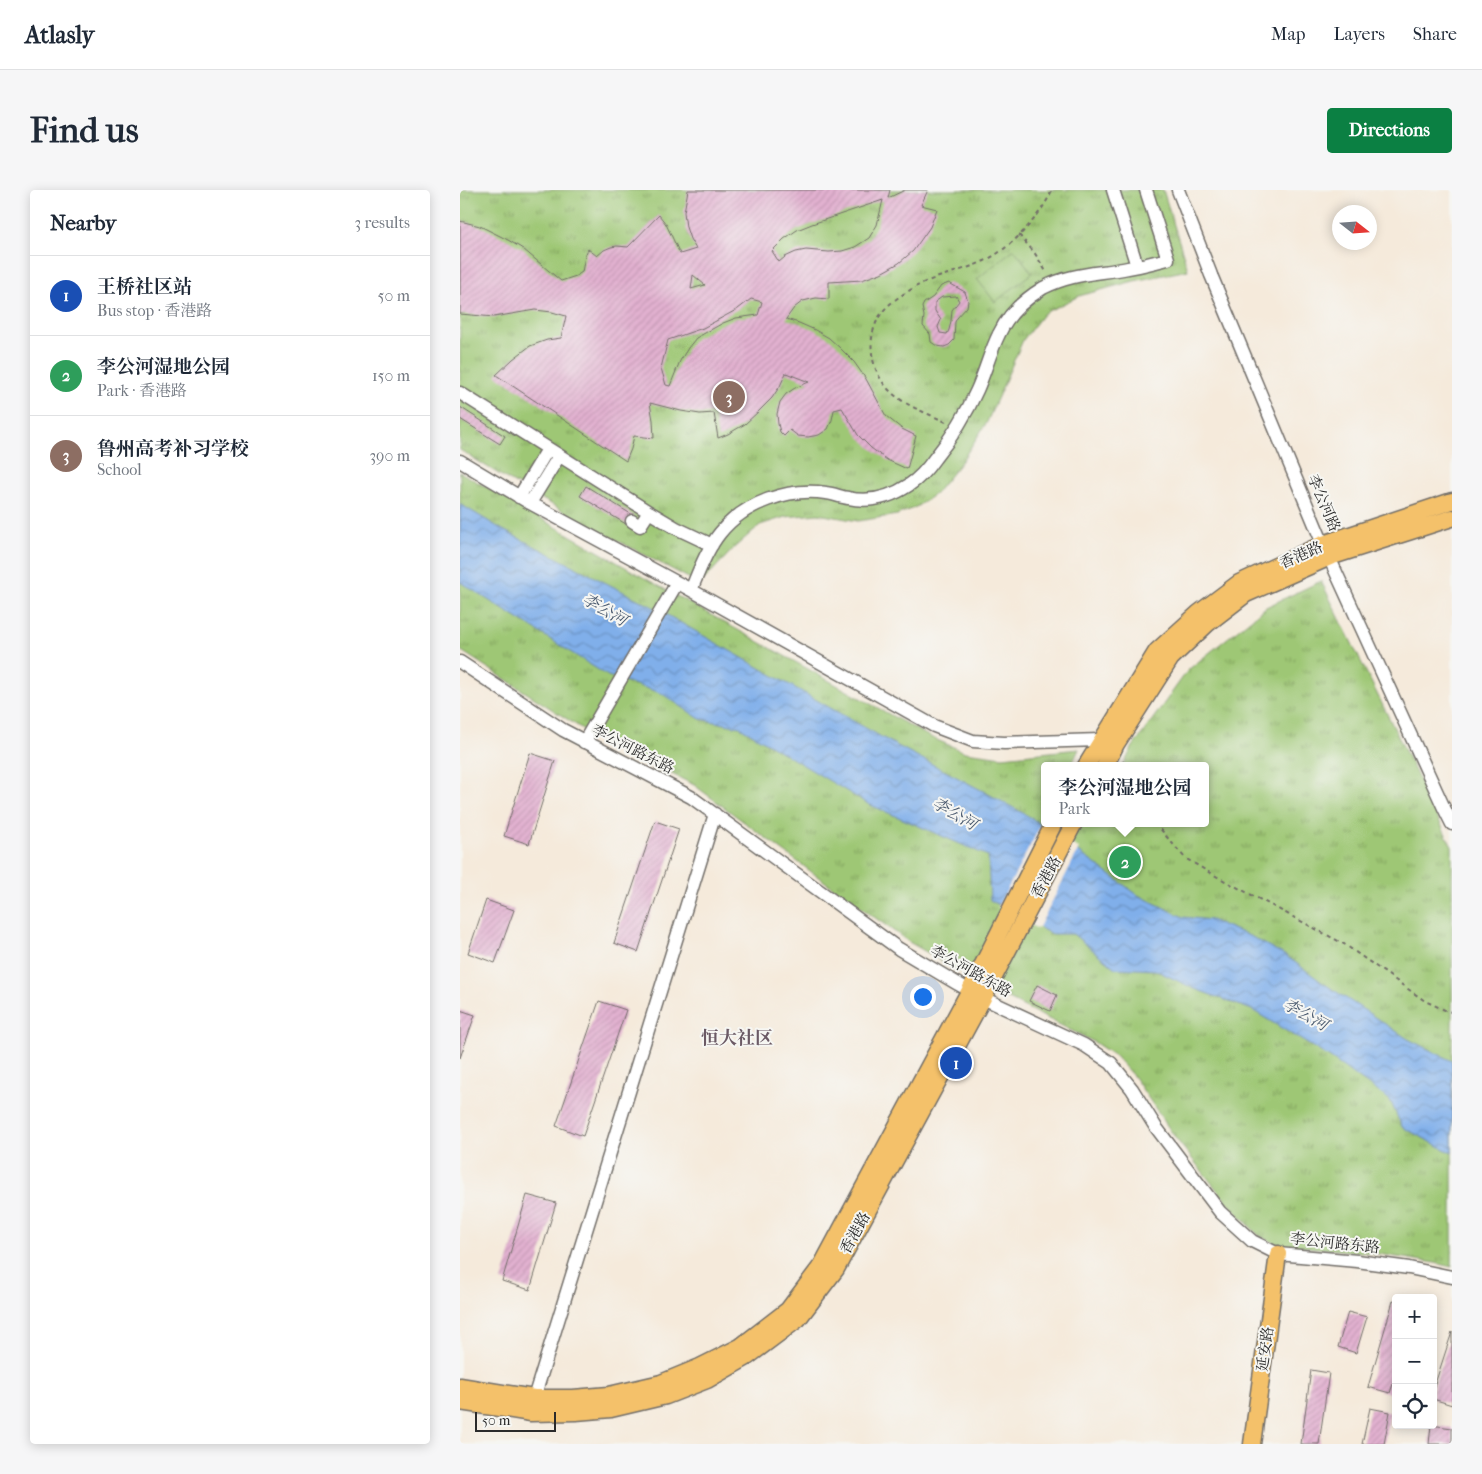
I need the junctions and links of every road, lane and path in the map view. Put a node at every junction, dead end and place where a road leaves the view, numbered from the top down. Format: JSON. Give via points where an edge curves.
{"nodes":[{"id":1,"x":1052,"y":190,"type":"edge"},
{"id":2,"x":1114,"y":190,"type":"edge"},
{"id":3,"x":1146,"y":190,"type":"edge"},
{"id":4,"x":1178,"y":190,"type":"edge"},
{"id":5,"x":1019,"y":235,"type":"junction"},
{"id":6,"x":1138,"y":266,"type":"junction"},
{"id":7,"x":1052,"y":284,"type":"junction"},
{"id":8,"x":460,"y":393,"type":"edge"},
{"id":9,"x":958,"y":428,"type":"junction"},
{"id":10,"x":548,"y":449,"type":"junction"},
{"id":11,"x":559,"y":456,"type":"junction"},
{"id":12,"x":460,"y":461,"type":"edge"},
{"id":13,"x":524,"y":500,"type":"junction"},
{"id":14,"x":1452,"y":502,"type":"edge"},
{"id":15,"x":649,"y":512,"type":"junction"},
{"id":16,"x":1452,"y":518,"type":"edge"},
{"id":17,"x":632,"y":521,"type":"dead end"},
{"id":18,"x":712,"y":545,"type":"junction"},
{"id":19,"x":1326,"y":551,"type":"junction"},
{"id":20,"x":677,"y":583,"type":"junction"},
{"id":21,"x":691,"y":590,"type":"junction"},
{"id":22,"x":460,"y":662,"type":"edge"},
{"id":23,"x":1100,"y":740,"type":"junction"},
{"id":24,"x":584,"y":742,"type":"junction"},
{"id":25,"x":1088,"y":762,"type":"edge"},
{"id":26,"x":1107,"y":762,"type":"edge"},
{"id":27,"x":715,"y":814,"type":"junction"},
{"id":28,"x":1452,"y":824,"type":"edge"},
{"id":29,"x":1052,"y":827,"type":"edge"},
{"id":30,"x":1072,"y":827,"type":"edge"},
{"id":31,"x":1159,"y":827,"type":"edge"},
{"id":32,"x":1001,"y":947,"type":"junction"},
{"id":33,"x":976,"y":994,"type":"junction"},
{"id":34,"x":1452,"y":1012,"type":"edge"},
{"id":35,"x":1278,"y":1254,"type":"junction"},
{"id":36,"x":1452,"y":1277,"type":"edge"},
{"id":37,"x":460,"y":1386,"type":"edge"},
{"id":38,"x":534,"y":1398,"type":"junction"},
{"id":39,"x":460,"y":1402,"type":"edge"},
{"id":40,"x":1252,"y":1444,"type":"edge"}],
"edges":[{"from":1,"to":5,"type":"path","via":[[1041,210]]},
{"from":2,"to":6,"type":"street"},
{"from":3,"to":6,"type":"street","via":[[1168,259]]},
{"from":4,"to":19,"type":"street","name":"李公河路"},
{"from":5,"to":7,"type":"path","via":[[1040,261]]},
{"from":5,"to":9,"type":"path","via":[[987,260],[939,277],[905,294],[881,314],[874,329],[873,362],[889,390],[902,401]]},
{"from":6,"to":7,"type":"street","via":[[1079,275]]},
{"from":7,"to":9,"type":"street","via":[[1026,299],[999,333],[978,389]]},
{"from":8,"to":10,"type":"street"},
{"from":9,"to":18,"type":"street","via":[[925,470],[897,493],[867,500],[816,492],[774,498],[752,506],[721,532]]},
{"from":10,"to":11,"type":"street"},
{"from":10,"to":13,"type":"street"},
{"from":11,"to":13,"type":"street"},
{"from":11,"to":15,"type":"street"},
{"from":12,"to":13,"type":"street"},
{"from":13,"to":20,"type":"street"},
{"from":14,"to":19,"type":"main road","name":"香港路"},
{"from":15,"to":17,"type":"street","via":[[640,526]]},
{"from":15,"to":18,"type":"street"},
{"from":16,"to":19,"type":"main road","name":"香港路"},
{"from":18,"to":21,"type":"street"},
{"from":19,"to":23,"type":"main road","name":"香港路","via":[[1239,583],[1199,613],[1156,651]]},
{"from":19,"to":26,"type":"main road","name":"香港路","via":[[1246,594],[1206,624],[1171,658]]},
{"from":19,"to":28,"type":"street","name":"李公河路"},
{"from":20,"to":21,"type":"street"},
{"from":20,"to":24,"type":"street"},
{"from":21,"to":23,"type":"street","via":[[934,726],[973,741]]},
{"from":22,"to":24,"type":"street","name":"李公河路东路"},
{"from":23,"to":25,"type":"main road","name":"香港路"},
{"from":24,"to":27,"type":"street","name":"李公河路东路","via":[[691,797]]},
{"from":27,"to":33,"type":"street","name":"李公河路东路","via":[[899,949]]},
{"from":27,"to":38,"type":"street"},
{"from":29,"to":32,"type":"main road","name":"香港路"},
{"from":30,"to":32,"type":"main road","name":"香港路"},
{"from":31,"to":34,"type":"path","via":[[1185,858],[1344,944],[1425,1001]]},
{"from":32,"to":33,"type":"main road","name":"香港路"},
{"from":33,"to":35,"type":"street","name":"李公河路东路","via":[[1084,1045],[1111,1063],[1220,1212],[1252,1241]]},
{"from":33,"to":38,"type":"main road","name":"香港路","via":[[822,1265],[788,1310],[740,1348],[660,1383],[609,1395]]},
{"from":33,"to":39,"type":"main road","name":"香港路","via":[[836,1269],[798,1319],[747,1357],[707,1380],[666,1396],[611,1409],[576,1412],[532,1413]]},
{"from":35,"to":36,"type":"street","name":"李公河路东路","via":[[1357,1260]]},
{"from":35,"to":40,"type":"main road","name":"延安路"},
{"from":37,"to":38,"type":"main road","name":"香港路"}]}
